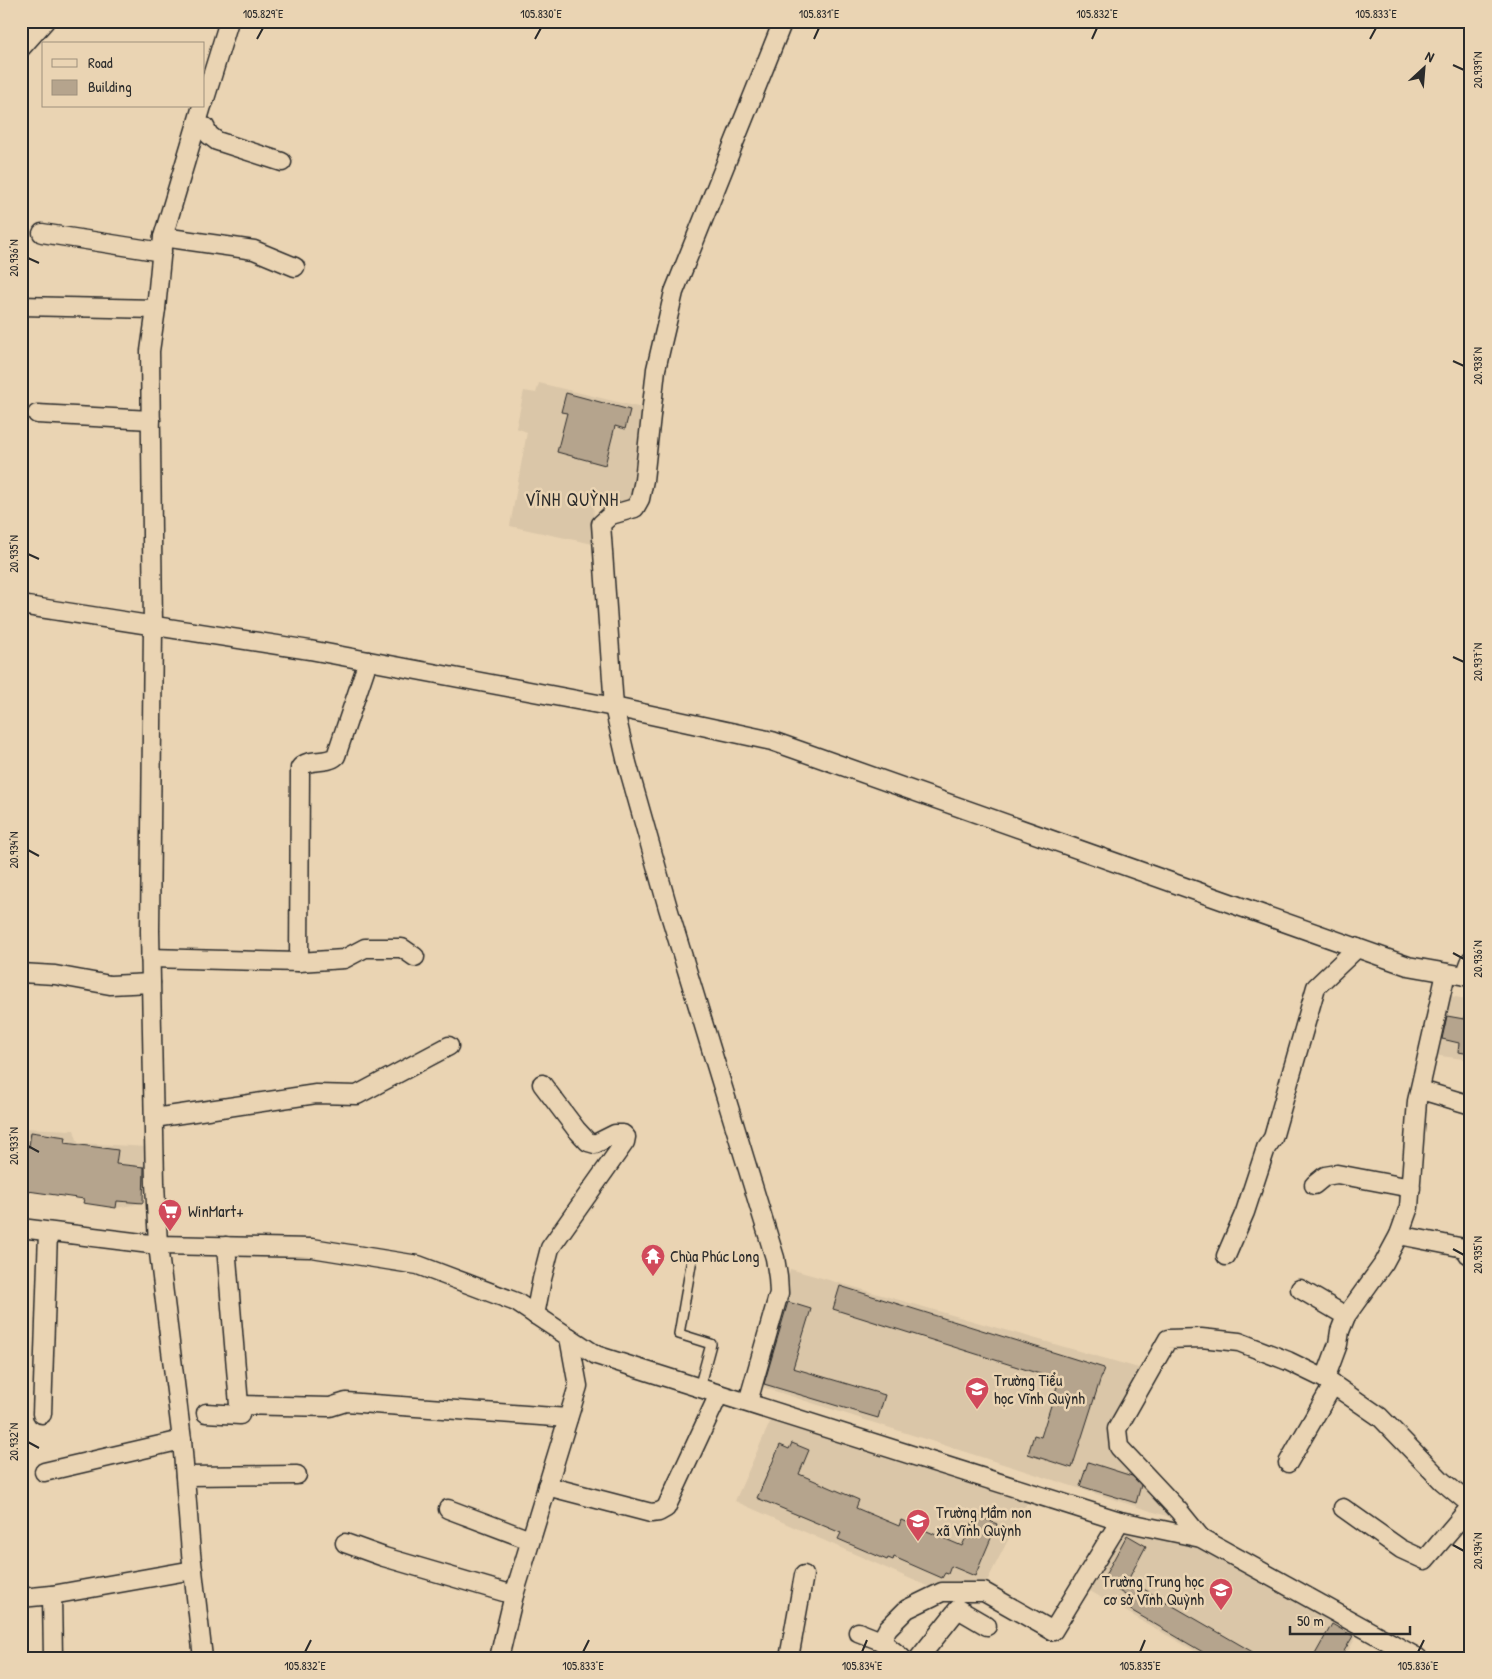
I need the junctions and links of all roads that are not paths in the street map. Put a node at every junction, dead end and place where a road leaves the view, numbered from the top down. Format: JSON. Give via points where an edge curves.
{"nodes":[{"id":1,"x":45,"y":21,"type":"edge"},
{"id":2,"x":229,"y":21,"type":"edge"},
{"id":3,"x":784,"y":21,"type":"edge"},
{"id":4,"x":21,"y":48,"type":"edge"},
{"id":5,"x":205,"y":99,"type":"edge"},
{"id":6,"x":201,"y":108,"type":"edge"},
{"id":7,"x":197,"y":125,"type":"junction"},
{"id":8,"x":282,"y":162,"type":"dead end"},
{"id":9,"x":42,"y":233,"type":"dead end"},
{"id":10,"x":162,"y":245,"type":"junction"},
{"id":11,"x":295,"y":267,"type":"dead end"},
{"id":12,"x":21,"y":306,"type":"edge"},
{"id":13,"x":156,"y":309,"type":"junction"},
{"id":14,"x":37,"y":414,"type":"dead end"},
{"id":15,"x":151,"y":420,"type":"junction"},
{"id":16,"x":21,"y":605,"type":"edge"},
{"id":17,"x":153,"y":626,"type":"junction"},
{"id":18,"x":368,"y":661,"type":"junction"},
{"id":19,"x":614,"y":706,"type":"junction"},
{"id":20,"x":1357,"y":948,"type":"junction"},
{"id":21,"x":415,"y":957,"type":"dead end"},
{"id":22,"x":150,"y":958,"type":"junction"},
{"id":23,"x":299,"y":962,"type":"junction"},
{"id":24,"x":1469,"y":971,"type":"edge"},
{"id":25,"x":21,"y":973,"type":"edge"},
{"id":26,"x":1446,"y":973,"type":"junction"},
{"id":27,"x":151,"y":983,"type":"junction"},
{"id":28,"x":449,"y":1046,"type":"dead end"},
{"id":29,"x":542,"y":1084,"type":"dead end"},
{"id":30,"x":1420,"y":1090,"type":"junction"},
{"id":31,"x":1471,"y":1105,"type":"edge"},
{"id":32,"x":154,"y":1118,"type":"junction"},
{"id":33,"x":1314,"y":1185,"type":"dead end"},
{"id":34,"x":1411,"y":1188,"type":"junction"},
{"id":35,"x":21,"y":1228,"type":"edge"},
{"id":36,"x":48,"y":1232,"type":"junction"},
{"id":37,"x":1398,"y":1235,"type":"junction"},
{"id":38,"x":158,"y":1245,"type":"junction"},
{"id":39,"x":226,"y":1246,"type":"junction"},
{"id":40,"x":1468,"y":1254,"type":"dead end"},
{"id":41,"x":1226,"y":1256,"type":"dead end"},
{"id":42,"x":692,"y":1259,"type":"dead end"},
{"id":43,"x":1300,"y":1289,"type":"dead end"},
{"id":44,"x":535,"y":1315,"type":"junction"},
{"id":45,"x":1346,"y":1316,"type":"junction"},
{"id":46,"x":569,"y":1337,"type":"junction"},
{"id":47,"x":1329,"y":1382,"type":"junction"},
{"id":48,"x":699,"y":1388,"type":"junction"},
{"id":49,"x":719,"y":1394,"type":"junction"},
{"id":50,"x":748,"y":1402,"type":"junction"},
{"id":51,"x":239,"y":1405,"type":"junction"},
{"id":52,"x":206,"y":1413,"type":"dead end"},
{"id":53,"x":42,"y":1414,"type":"dead end"},
{"id":54,"x":568,"y":1418,"type":"junction"},
{"id":55,"x":182,"y":1440,"type":"junction"},
{"id":56,"x":1288,"y":1462,"type":"dead end"},
{"id":57,"x":44,"y":1472,"type":"dead end"},
{"id":58,"x":297,"y":1475,"type":"dead end"},
{"id":59,"x":185,"y":1476,"type":"junction"},
{"id":60,"x":547,"y":1486,"type":"junction"},
{"id":61,"x":1471,"y":1506,"type":"edge"},
{"id":62,"x":1343,"y":1508,"type":"dead end"},
{"id":63,"x":448,"y":1509,"type":"dead end"},
{"id":64,"x":1120,"y":1521,"type":"junction"},
{"id":65,"x":1201,"y":1538,"type":"junction"},
{"id":66,"x":530,"y":1540,"type":"junction"},
{"id":67,"x":345,"y":1543,"type":"dead end"},
{"id":68,"x":193,"y":1570,"type":"junction"},
{"id":69,"x":804,"y":1575,"type":"dead end"},
{"id":70,"x":52,"y":1595,"type":"junction"},
{"id":71,"x":514,"y":1596,"type":"junction"},
{"id":72,"x":21,"y":1598,"type":"edge"},
{"id":73,"x":987,"y":1626,"type":"dead end"},
{"id":74,"x":858,"y":1632,"type":"dead end"},
{"id":75,"x":882,"y":1641,"type":"junction"},
{"id":76,"x":53,"y":1658,"type":"edge"},
{"id":77,"x":203,"y":1658,"type":"edge"},
{"id":78,"x":499,"y":1658,"type":"edge"},
{"id":79,"x":789,"y":1658,"type":"edge"},
{"id":80,"x":902,"y":1658,"type":"edge"},
{"id":81,"x":919,"y":1658,"type":"edge"},
{"id":82,"x":1418,"y":1658,"type":"edge"}],
"edges":[{"from":1,"to":4,"type":"street"},
{"from":2,"to":5,"type":"street"},
{"from":3,"to":19,"type":"street","via":[[674,292],[656,369],[640,500],[635,508],[611,515],[601,524]]},
{"from":6,"to":7,"type":"street"},
{"from":7,"to":8,"type":"street","via":[[205,127],[208,136],[217,142]]},
{"from":7,"to":10,"type":"street"},
{"from":9,"to":10,"type":"street"},
{"from":10,"to":11,"type":"street","via":[[254,250]]},
{"from":10,"to":13,"type":"street"},
{"from":12,"to":13,"type":"street"},
{"from":13,"to":15,"type":"street","via":[[150,351]]},
{"from":14,"to":15,"type":"street"},
{"from":15,"to":17,"type":"street"},
{"from":16,"to":17,"type":"street"},
{"from":17,"to":18,"type":"street"},
{"from":17,"to":22,"type":"street"},
{"from":18,"to":19,"type":"street"},
{"from":18,"to":23,"type":"street","via":[[336,756],[330,760],[305,763],[300,768]]},
{"from":19,"to":20,"type":"street","via":[[772,741]]},
{"from":19,"to":50,"type":"street","via":[[665,899],[775,1258],[779,1293]]},
{"from":20,"to":26,"type":"street","via":[[1408,966]]},
{"from":20,"to":41,"type":"street","via":[[1316,987],[1273,1138],[1266,1148]]},
{"from":21,"to":23,"type":"street","via":[[402,948],[365,948],[344,959]]},
{"from":22,"to":23,"type":"street"},
{"from":22,"to":27,"type":"street"},
{"from":24,"to":26,"type":"street"},
{"from":25,"to":27,"type":"street","via":[[55,975],[110,985]]},
{"from":26,"to":30,"type":"street"},
{"from":27,"to":32,"type":"street"},
{"from":28,"to":32,"type":"street","via":[[357,1095],[316,1094]]},
{"from":29,"to":44,"type":"street","via":[[588,1142],[596,1144],[615,1134],[626,1137],[550,1248]]},
{"from":30,"to":31,"type":"street"},
{"from":30,"to":34,"type":"street"},
{"from":32,"to":38,"type":"street"},
{"from":33,"to":34,"type":"street","via":[[1325,1176],[1337,1174]]},
{"from":34,"to":37,"type":"street","via":[[1409,1207]]},
{"from":35,"to":36,"type":"street"},
{"from":36,"to":38,"type":"street"},
{"from":36,"to":53,"type":"street"},
{"from":37,"to":40,"type":"street","via":[[1464,1248]]},
{"from":37,"to":45,"type":"street","via":[[1384,1263]]},
{"from":38,"to":39,"type":"street"},
{"from":38,"to":55,"type":"street"},
{"from":39,"to":44,"type":"street","via":[[312,1248],[418,1265],[516,1302]]},
{"from":39,"to":51,"type":"street"},
{"from":42,"to":48,"type":"lane","via":[[679,1334],[711,1344]]},
{"from":43,"to":45,"type":"street"},
{"from":44,"to":46,"type":"street"},
{"from":45,"to":47,"type":"street"},
{"from":46,"to":48,"type":"street","via":[[596,1355]]},
{"from":46,"to":54,"type":"street","via":[[578,1386]]},
{"from":47,"to":56,"type":"street"},
{"from":47,"to":61,"type":"street","via":[[1380,1416],[1442,1482]]},
{"from":47,"to":65,"type":"street","via":[[1288,1361],[1239,1342],[1168,1339],[1117,1429],[1119,1447]]},
{"from":48,"to":49,"type":"street"},
{"from":49,"to":50,"type":"street"},
{"from":49,"to":60,"type":"street","via":[[666,1508],[659,1512],[650,1513]]},
{"from":50,"to":64,"type":"street"},
{"from":51,"to":52,"type":"street","via":[[240,1415]]},
{"from":51,"to":54,"type":"street","via":[[330,1407],[346,1402]]},
{"from":54,"to":60,"type":"street"},
{"from":55,"to":57,"type":"street"},
{"from":55,"to":59,"type":"street"},
{"from":58,"to":59,"type":"street"},
{"from":59,"to":68,"type":"street"},
{"from":60,"to":66,"type":"street"},
{"from":61,"to":62,"type":"street","via":[[1425,1560],[1401,1549]]},
{"from":63,"to":66,"type":"street"},
{"from":64,"to":65,"type":"street"},
{"from":64,"to":75,"type":"street","via":[[1053,1631],[984,1592],[942,1592],[907,1609],[888,1628]]},
{"from":65,"to":82,"type":"street"},
{"from":66,"to":71,"type":"street"},
{"from":67,"to":71,"type":"street"},
{"from":68,"to":70,"type":"street"},
{"from":68,"to":77,"type":"street"},
{"from":69,"to":79,"type":"street"},
{"from":70,"to":72,"type":"street"},
{"from":70,"to":76,"type":"street"},
{"from":71,"to":78,"type":"street"},
{"from":73,"to":81,"type":"street","via":[[958,1609]]},
{"from":74,"to":75,"type":"street"},
{"from":75,"to":80,"type":"street"}]}
